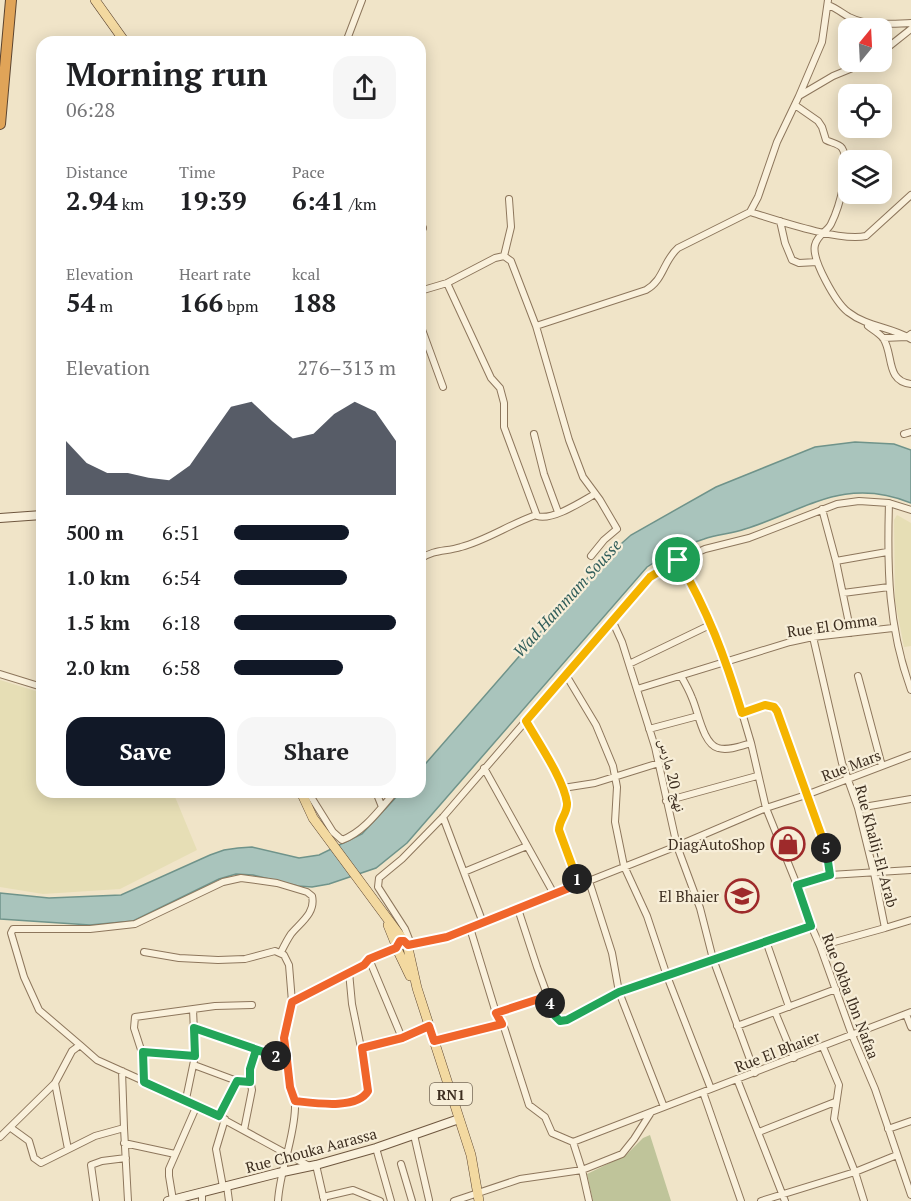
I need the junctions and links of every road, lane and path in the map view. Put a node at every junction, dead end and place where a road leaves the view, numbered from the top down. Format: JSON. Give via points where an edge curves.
{"nodes":[{"id":1,"x":11,"y":0,"type":"edge"},
{"id":2,"x":95,"y":0,"type":"edge"},
{"id":3,"x":103,"y":0,"type":"edge"},
{"id":4,"x":362,"y":0,"type":"edge"},
{"id":5,"x":828,"y":3,"type":"edge"},
{"id":6,"x":111,"y":21,"type":"junction"},
{"id":7,"x":911,"y":23,"type":"edge"},
{"id":8,"x":911,"y":29,"type":"edge"},
{"id":9,"x":121,"y":36,"type":"edge"},
{"id":10,"x":348,"y":36,"type":"edge"},
{"id":11,"x":892,"y":44,"type":"edge"},
{"id":12,"x":843,"y":72,"type":"edge"},
{"id":13,"x":799,"y":96,"type":"junction"},
{"id":14,"x":795,"y":105,"type":"junction"},
{"id":15,"x":0,"y":124,"type":"edge"},
{"id":16,"x":911,"y":195,"type":"edge"},
{"id":17,"x":509,"y":200,"type":"dead end"},
{"id":18,"x":750,"y":212,"type":"junction"},
{"id":19,"x":780,"y":221,"type":"junction"},
{"id":20,"x":822,"y":232,"type":"junction"},
{"id":21,"x":504,"y":256,"type":"junction"},
{"id":22,"x":817,"y":262,"type":"junction"},
{"id":23,"x":447,"y":283,"type":"junction"},
{"id":24,"x":426,"y":289,"type":"edge"},
{"id":25,"x":863,"y":322,"type":"junction"},
{"id":26,"x":536,"y":326,"type":"junction"},
{"id":27,"x":910,"y":336,"type":"edge"},
{"id":28,"x":883,"y":338,"type":"junction"},
{"id":29,"x":426,"y":340,"type":"edge"},
{"id":30,"x":911,"y":384,"type":"edge"},
{"id":31,"x":443,"y":387,"type":"dead end"},
{"id":32,"x":534,"y":434,"type":"dead end"},
{"id":33,"x":595,"y":494,"type":"junction"},
{"id":34,"x":889,"y":502,"type":"junction"},
{"id":35,"x":822,"y":509,"type":"junction"},
{"id":36,"x":911,"y":510,"type":"edge"},
{"id":37,"x":558,"y":512,"type":"junction"},
{"id":38,"x":536,"y":515,"type":"junction"},
{"id":39,"x":36,"y":516,"type":"edge"},
{"id":40,"x":0,"y":518,"type":"edge"},
{"id":41,"x":18,"y":518,"type":"junction"},
{"id":42,"x":0,"y":524,"type":"edge"},
{"id":43,"x":887,"y":552,"type":"junction"},
{"id":44,"x":426,"y":555,"type":"edge"},
{"id":45,"x":591,"y":556,"type":"dead end"},
{"id":46,"x":678,"y":560,"type":"junction"},
{"id":47,"x":836,"y":561,"type":"junction"},
{"id":48,"x":889,"y":587,"type":"junction"},
{"id":49,"x":843,"y":593,"type":"junction"},
{"id":50,"x":612,"y":620,"type":"junction"},
{"id":51,"x":712,"y":624,"type":"junction"},
{"id":52,"x":893,"y":628,"type":"junction"},
{"id":53,"x":851,"y":633,"type":"junction"},
{"id":54,"x":813,"y":637,"type":"junction"},
{"id":55,"x":727,"y":662,"type":"junction"},
{"id":56,"x":630,"y":664,"type":"junction"},
{"id":57,"x":0,"y":674,"type":"edge"},
{"id":58,"x":566,"y":675,"type":"junction"},
{"id":59,"x":681,"y":676,"type":"junction"},
{"id":60,"x":858,"y":676,"type":"dead end"},
{"id":61,"x":36,"y":685,"type":"edge"},
{"id":62,"x":637,"y":689,"type":"junction"},
{"id":63,"x":911,"y":690,"type":"edge"},
{"id":64,"x":742,"y":713,"type":"junction"},
{"id":65,"x":698,"y":716,"type":"junction"},
{"id":66,"x":526,"y":721,"type":"junction"},
{"id":67,"x":649,"y":729,"type":"junction"},
{"id":68,"x":751,"y":743,"type":"junction"},
{"id":69,"x":911,"y":755,"type":"edge"},
{"id":70,"x":659,"y":763,"type":"junction"},
{"id":71,"x":882,"y":766,"type":"junction"},
{"id":72,"x":484,"y":768,"type":"junction"},
{"id":73,"x":757,"y":776,"type":"junction"},
{"id":74,"x":615,"y":777,"type":"junction"},
{"id":75,"x":847,"y":780,"type":"junction"},
{"id":76,"x":563,"y":788,"type":"junction"},
{"id":77,"x":806,"y":795,"type":"junction"},
{"id":78,"x":304,"y":798,"type":"edge"},
{"id":79,"x":312,"y":798,"type":"edge"},
{"id":80,"x":378,"y":798,"type":"edge"},
{"id":81,"x":390,"y":798,"type":"edge"},
{"id":82,"x":666,"y":801,"type":"junction"},
{"id":83,"x":910,"y":801,"type":"edge"},
{"id":84,"x":382,"y":807,"type":"junction"},
{"id":85,"x":766,"y":808,"type":"junction"},
{"id":86,"x":858,"y":808,"type":"junction"},
{"id":87,"x":443,"y":817,"type":"junction"},
{"id":88,"x":527,"y":846,"type":"junction"},
{"id":89,"x":676,"y":846,"type":"junction"},
{"id":90,"x":624,"y":866,"type":"junction"},
{"id":91,"x":911,"y":870,"type":"edge"},
{"id":92,"x":464,"y":872,"type":"junction"},
{"id":93,"x":874,"y":873,"type":"junction"},
{"id":94,"x":830,"y":875,"type":"junction"},
{"id":95,"x":589,"y":881,"type":"junction"},
{"id":96,"x":579,"y":884,"type":"junction"},
{"id":97,"x":797,"y":885,"type":"junction"},
{"id":98,"x":554,"y":894,"type":"junction"},
{"id":99,"x":518,"y":909,"type":"junction"},
{"id":100,"x":911,"y":920,"type":"edge"},
{"id":101,"x":483,"y":923,"type":"junction"},
{"id":102,"x":811,"y":926,"type":"junction"},
{"id":103,"x":470,"y":928,"type":"junction"},
{"id":104,"x":885,"y":928,"type":"junction"},
{"id":105,"x":766,"y":941,"type":"junction"},
{"id":106,"x":403,"y":946,"type":"junction"},
{"id":107,"x":820,"y":946,"type":"junction"},
{"id":108,"x":144,"y":952,"type":"dead end"},
{"id":109,"x":280,"y":952,"type":"junction"},
{"id":110,"x":369,"y":959,"type":"junction"},
{"id":111,"x":713,"y":959,"type":"junction"},
{"id":112,"x":349,"y":972,"type":"junction"},
{"id":113,"x":667,"y":976,"type":"junction"},
{"id":114,"x":836,"y":989,"type":"junction"},
{"id":115,"x":619,"y":992,"type":"junction"},
{"id":116,"x":548,"y":996,"type":"junction"},
{"id":117,"x":292,"y":1002,"type":"junction"},
{"id":118,"x":252,"y":1005,"type":"dead end"},
{"id":119,"x":789,"y":1007,"type":"junction"},
{"id":120,"x":193,"y":1009,"type":"junction"},
{"id":121,"x":775,"y":1012,"type":"junction"},
{"id":122,"x":496,"y":1013,"type":"junction"},
{"id":123,"x":908,"y":1013,"type":"edge"},
{"id":124,"x":502,"y":1024,"type":"junction"},
{"id":125,"x":429,"y":1026,"type":"junction"},
{"id":126,"x":737,"y":1026,"type":"junction"},
{"id":127,"x":911,"y":1027,"type":"edge"},
{"id":128,"x":194,"y":1028,"type":"junction"},
{"id":129,"x":852,"y":1035,"type":"junction"},
{"id":130,"x":402,"y":1038,"type":"junction"},
{"id":131,"x":434,"y":1041,"type":"junction"},
{"id":132,"x":80,"y":1045,"type":"junction"},
{"id":133,"x":823,"y":1047,"type":"junction"},
{"id":134,"x":362,"y":1048,"type":"junction"},
{"id":135,"x":256,"y":1050,"type":"junction"},
{"id":136,"x":143,"y":1052,"type":"junction"},
{"id":137,"x":195,"y":1056,"type":"junction"},
{"id":138,"x":794,"y":1058,"type":"junction"},
{"id":139,"x":287,"y":1060,"type":"junction"},
{"id":140,"x":194,"y":1065,"type":"junction"},
{"id":141,"x":122,"y":1071,"type":"junction"},
{"id":142,"x":755,"y":1073,"type":"junction"},
{"id":143,"x":737,"y":1079,"type":"junction"},
{"id":144,"x":237,"y":1081,"type":"junction"},
{"id":145,"x":144,"y":1082,"type":"junction"},
{"id":146,"x":250,"y":1082,"type":"junction"},
{"id":147,"x":55,"y":1083,"type":"junction"},
{"id":148,"x":711,"y":1089,"type":"junction"},
{"id":149,"x":703,"y":1092,"type":"junction"},
{"id":150,"x":186,"y":1099,"type":"junction"},
{"id":151,"x":295,"y":1101,"type":"junction"},
{"id":152,"x":835,"y":1102,"type":"junction"},
{"id":153,"x":197,"y":1105,"type":"junction"},
{"id":154,"x":664,"y":1107,"type":"junction"},
{"id":155,"x":652,"y":1112,"type":"junction"},
{"id":156,"x":222,"y":1118,"type":"junction"},
{"id":157,"x":459,"y":1119,"type":"junction"},
{"id":158,"x":911,"y":1121,"type":"edge"},
{"id":159,"x":11,"y":1128,"type":"junction"},
{"id":160,"x":124,"y":1128,"type":"junction"},
{"id":161,"x":888,"y":1129,"type":"junction"},
{"id":162,"x":244,"y":1130,"type":"junction"},
{"id":163,"x":759,"y":1132,"type":"junction"},
{"id":164,"x":414,"y":1135,"type":"junction"},
{"id":165,"x":0,"y":1137,"type":"edge"},
{"id":166,"x":573,"y":1142,"type":"junction"},
{"id":167,"x":124,"y":1143,"type":"junction"},
{"id":168,"x":376,"y":1148,"type":"junction"},
{"id":169,"x":68,"y":1149,"type":"junction"},
{"id":170,"x":287,"y":1153,"type":"junction"},
{"id":171,"x":175,"y":1154,"type":"junction"},
{"id":172,"x":897,"y":1155,"type":"junction"},
{"id":173,"x":126,"y":1158,"type":"junction"},
{"id":174,"x":401,"y":1164,"type":"dead end"},
{"id":175,"x":312,"y":1166,"type":"junction"},
{"id":176,"x":582,"y":1170,"type":"junction"},
{"id":177,"x":283,"y":1172,"type":"junction"},
{"id":178,"x":855,"y":1172,"type":"junction"},
{"id":179,"x":225,"y":1186,"type":"junction"},
{"id":180,"x":782,"y":1194,"type":"junction"},
{"id":181,"x":911,"y":1195,"type":"edge"},
{"id":182,"x":202,"y":1197,"type":"edge"},
{"id":183,"x":479,"y":1197,"type":"edge"},
{"id":184,"x":324,"y":1199,"type":"edge"},
{"id":185,"x":170,"y":1200,"type":"edge"},
{"id":186,"x":429,"y":1200,"type":"edge"},
{"id":187,"x":96,"y":1201,"type":"edge"},
{"id":188,"x":128,"y":1201,"type":"edge"},
{"id":189,"x":229,"y":1201,"type":"edge"},
{"id":190,"x":278,"y":1201,"type":"edge"},
{"id":191,"x":380,"y":1201,"type":"edge"},
{"id":192,"x":391,"y":1201,"type":"edge"},
{"id":193,"x":411,"y":1201,"type":"edge"},
{"id":194,"x":454,"y":1201,"type":"edge"},
{"id":195,"x":589,"y":1201,"type":"edge"},
{"id":196,"x":741,"y":1201,"type":"edge"},
{"id":197,"x":761,"y":1201,"type":"edge"},
{"id":198,"x":785,"y":1201,"type":"edge"},
{"id":199,"x":864,"y":1201,"type":"edge"}],
"edges":[{"from":1,"to":15,"type":"highway"},
{"from":2,"to":6,"type":"main road"},
{"from":3,"to":6,"type":"main road"},
{"from":4,"to":10,"type":"street"},
{"from":5,"to":7,"type":"street","via":[[863,21]]},
{"from":5,"to":13,"type":"street","via":[[822,42]]},
{"from":6,"to":9,"type":"main road"},
{"from":8,"to":11,"type":"street"},
{"from":12,"to":13,"type":"street"},
{"from":13,"to":14,"type":"street"},
{"from":14,"to":18,"type":"street"},
{"from":14,"to":20,"type":"street","via":[[818,121],[826,140],[837,144],[843,152],[845,180],[831,224]]},
{"from":16,"to":20,"type":"street","via":[[866,236]]},
{"from":17,"to":21,"type":"street","via":[[511,227]]},
{"from":18,"to":19,"type":"street"},
{"from":18,"to":26,"type":"street","via":[[678,248],[656,285]]},
{"from":19,"to":20,"type":"street"},
{"from":19,"to":22,"type":"street","via":[[792,260]]},
{"from":20,"to":22,"type":"street","via":[[815,243]]},
{"from":21,"to":23,"type":"street"},
{"from":21,"to":26,"type":"street","via":[[511,261]]},
{"from":22,"to":25,"type":"street","via":[[837,301]]},
{"from":23,"to":24,"type":"street"},
{"from":23,"to":38,"type":"street","via":[[491,378],[500,388],[504,427]]},
{"from":25,"to":27,"type":"street"},
{"from":25,"to":28,"type":"street"},
{"from":26,"to":33,"type":"street","via":[[569,440],[583,477]]},
{"from":27,"to":28,"type":"street"},
{"from":28,"to":30,"type":"street","via":[[895,375]]},
{"from":29,"to":31,"type":"street"},
{"from":32,"to":37,"type":"street"},
{"from":33,"to":37,"type":"street"},
{"from":33,"to":45,"type":"street","via":[[617,529]]},
{"from":34,"to":35,"type":"street","via":[[859,501]]},
{"from":34,"to":36,"type":"street"},
{"from":34,"to":43,"type":"street"},
{"from":35,"to":46,"type":"street"},
{"from":35,"to":47,"type":"street"},
{"from":37,"to":38,"type":"street","via":[[540,518]]},
{"from":38,"to":44,"type":"street","via":[[459,548]]},
{"from":39,"to":41,"type":"main road"},
{"from":40,"to":41,"type":"main road"},
{"from":41,"to":42,"type":"main road"},
{"from":43,"to":47,"type":"street"},
{"from":43,"to":48,"type":"street"},
{"from":46,"to":50,"type":"street","via":[[650,577]]},
{"from":46,"to":51,"type":"street","name":"Rue Okba Ibn Nafaa"},
{"from":47,"to":49,"type":"street"},
{"from":48,"to":49,"type":"street"},
{"from":48,"to":52,"type":"street"},
{"from":49,"to":53,"type":"street"},
{"from":50,"to":56,"type":"street","name":"نهج 20 مارس"},
{"from":50,"to":58,"type":"street"},
{"from":51,"to":55,"type":"street","name":"Rue Okba Ibn Nafaa"},
{"from":51,"to":56,"type":"street"},
{"from":52,"to":53,"type":"street","name":"Rue El Omma"},
{"from":52,"to":63,"type":"street"},
{"from":53,"to":54,"type":"street","name":"Rue El Omma"},
{"from":54,"to":55,"type":"street","name":"Rue El Omma"},
{"from":54,"to":75,"type":"street","name":"Rue Khalij-El-Arab"},
{"from":55,"to":59,"type":"street","name":"Rue El Omma"},
{"from":55,"to":64,"type":"street","name":"Rue Okba Ibn Nafaa"},
{"from":56,"to":62,"type":"street","name":"نهج 20 مارس"},
{"from":57,"to":61,"type":"street"},
{"from":58,"to":66,"type":"street"},
{"from":58,"to":74,"type":"street","via":[[596,725]]},
{"from":59,"to":62,"type":"street","name":"Rue El Omma"},
{"from":59,"to":65,"type":"street"},
{"from":60,"to":71,"type":"street"},
{"from":62,"to":67,"type":"street","name":"نهج 20 مارس"},
{"from":64,"to":68,"type":"street","name":"Rue Okba Ibn Nafaa"},
{"from":64,"to":77,"type":"street","via":[[765,705],[774,707]]},
{"from":65,"to":67,"type":"street"},
{"from":65,"to":68,"type":"street","via":[[707,738],[717,748]]},
{"from":66,"to":72,"type":"street"},
{"from":66,"to":76,"type":"street"},
{"from":67,"to":70,"type":"street","name":"نهج 20 مارس"},
{"from":68,"to":73,"type":"street","name":"Rue Okba Ibn Nafaa"},
{"from":69,"to":71,"type":"street","name":"Rue Mars"},
{"from":70,"to":74,"type":"street"},
{"from":70,"to":82,"type":"street","name":"نهج 20 مارس"},
{"from":71,"to":75,"type":"street","name":"Rue Mars"},
{"from":72,"to":87,"type":"street"},
{"from":72,"to":88,"type":"street"},
{"from":73,"to":82,"type":"street"},
{"from":73,"to":85,"type":"street","name":"Rue Okba Ibn Nafaa"},
{"from":74,"to":76,"type":"street"},
{"from":74,"to":90,"type":"street","via":[[615,822]]},
{"from":75,"to":77,"type":"street","name":"Rue Mars"},
{"from":75,"to":86,"type":"street","name":"Rue Khalij-El-Arab"},
{"from":76,"to":96,"type":"street","via":[[567,804],[559,830]]},
{"from":77,"to":85,"type":"street","name":"Rue Mars"},
{"from":77,"to":94,"type":"street","via":[[827,851]]},
{"from":78,"to":106,"type":"main road","number":"RN1","via":[[313,818],[385,914]]},
{"from":79,"to":84,"type":"street","via":[[342,840],[358,831]]},
{"from":80,"to":84,"type":"street"},
{"from":81,"to":84,"type":"street"},
{"from":82,"to":89,"type":"street","name":"نهج 20 مارس"},
{"from":83,"to":86,"type":"street"},
{"from":85,"to":89,"type":"street","name":"Rue Mars"},
{"from":85,"to":97,"type":"street","name":"Rue Okba Ibn Nafaa"},
{"from":86,"to":93,"type":"street","name":"Rue Khalij-El-Arab"},
{"from":87,"to":92,"type":"street"},
{"from":87,"to":106,"type":"street","via":[[377,882],[405,929]]},
{"from":88,"to":92,"type":"street"},
{"from":88,"to":98,"type":"street"},
{"from":89,"to":90,"type":"street","name":"Rue Mars"},
{"from":89,"to":111,"type":"street","name":"نهج 20 مارس","via":[[700,908]]},
{"from":90,"to":95,"type":"street","name":"Rue Mars"},
{"from":90,"to":113,"type":"street","via":[[647,915]]},
{"from":91,"to":93,"type":"street"},
{"from":92,"to":101,"type":"street"},
{"from":93,"to":94,"type":"street"},
{"from":93,"to":104,"type":"street","name":"Rue Khalij-El-Arab"},
{"from":94,"to":97,"type":"street"},
{"from":95,"to":96,"type":"street","name":"Rue Mars"},
{"from":95,"to":115,"type":"street","via":[[612,953]]},
{"from":96,"to":98,"type":"street","name":"Rue Mars"},
{"from":97,"to":102,"type":"street","name":"Rue Okba Ibn Nafaa"},
{"from":98,"to":99,"type":"street","name":"Rue Mars"},
{"from":99,"to":101,"type":"street","name":"Rue Mars"},
{"from":99,"to":116,"type":"street"},
{"from":100,"to":104,"type":"street","name":"Rue Khalij-El-Arab"},
{"from":101,"to":103,"type":"street","name":"Rue Mars"},
{"from":102,"to":105,"type":"street"},
{"from":102,"to":107,"type":"street","name":"Rue Okba Ibn Nafaa"},
{"from":103,"to":106,"type":"street","name":"Rue Mars"},
{"from":103,"to":122,"type":"street"},
{"from":104,"to":107,"type":"street"},
{"from":105,"to":111,"type":"street"},
{"from":105,"to":119,"type":"street"},
{"from":106,"to":110,"type":"street","name":"Rue Mars"},
{"from":106,"to":125,"type":"main road","number":"RN1"},
{"from":107,"to":114,"type":"street","name":"Rue Okba Ibn Nafaa"},
{"from":108,"to":109,"type":"street","via":[[218,960]]},
{"from":109,"to":117,"type":"street","via":[[289,964]]},
{"from":109,"to":132,"type":"street","via":[[307,918],[314,903],[312,896],[248,878],[223,882],[135,924],[90,929],[13,928],[11,933],[24,977],[39,1010]]},
{"from":110,"to":112,"type":"street","name":"Rue Mars"},
{"from":110,"to":130,"type":"street"},
{"from":111,"to":113,"type":"street"},
{"from":111,"to":126,"type":"street","name":"نهج 20 مارس"},
{"from":112,"to":117,"type":"street","name":"Rue Mars"},
{"from":112,"to":134,"type":"street"},
{"from":113,"to":115,"type":"street"},
{"from":113,"to":148,"type":"street"},
{"from":114,"to":119,"type":"street"},
{"from":114,"to":129,"type":"street","name":"Rue Okba Ibn Nafaa"},
{"from":115,"to":116,"type":"street","via":[[563,1021],[555,1016]]},
{"from":115,"to":154,"type":"street"},
{"from":116,"to":122,"type":"street"},
{"from":117,"to":139,"type":"street","via":[[284,1038]]},
{"from":118,"to":120,"type":"street"},
{"from":119,"to":121,"type":"street"},
{"from":120,"to":128,"type":"street"},
{"from":120,"to":136,"type":"street","via":[[135,1017],[134,1028]]},
{"from":121,"to":126,"type":"street"},
{"from":121,"to":138,"type":"street"},
{"from":122,"to":124,"type":"street"},
{"from":123,"to":127,"type":"street"},
{"from":123,"to":129,"type":"street","name":"Rue El Bhaier"},
{"from":124,"to":131,"type":"street"},
{"from":124,"to":166,"type":"street","via":[[529,1105],[545,1117],[552,1133]]},
{"from":125,"to":130,"type":"street"},
{"from":125,"to":131,"type":"main road","number":"RN1"},
{"from":126,"to":142,"type":"street","name":"نهج 20 مارس"},
{"from":128,"to":135,"type":"street"},
{"from":128,"to":137,"type":"street"},
{"from":129,"to":133,"type":"street","name":"Rue El Bhaier"},
{"from":129,"to":161,"type":"street","name":"Rue Okba Ibn Nafaa"},
{"from":130,"to":134,"type":"street"},
{"from":131,"to":157,"type":"main road","number":"RN1"},
{"from":132,"to":141,"type":"street","via":[[97,1060]]},
{"from":132,"to":147,"type":"street","via":[[72,1051]]},
{"from":133,"to":138,"type":"street","name":"Rue El Bhaier"},
{"from":133,"to":152,"type":"street","via":[[838,1085]]},
{"from":134,"to":151,"type":"street","via":[[367,1094],[337,1104]]},
{"from":135,"to":139,"type":"street"},
{"from":135,"to":146,"type":"street"},
{"from":136,"to":137,"type":"street"},
{"from":136,"to":145,"type":"street"},
{"from":137,"to":140,"type":"street"},
{"from":138,"to":142,"type":"street","name":"Rue El Bhaier"},
{"from":139,"to":151,"type":"street"},
{"from":140,"to":144,"type":"street"},
{"from":140,"to":150,"type":"street"},
{"from":141,"to":145,"type":"street"},
{"from":141,"to":160,"type":"street"},
{"from":142,"to":143,"type":"street","name":"Rue El Bhaier"},
{"from":143,"to":148,"type":"street","name":"Rue El Bhaier"},
{"from":143,"to":163,"type":"street"},
{"from":144,"to":146,"type":"street"},
{"from":144,"to":156,"type":"street"},
{"from":145,"to":150,"type":"street"},
{"from":146,"to":162,"type":"street"},
{"from":147,"to":159,"type":"street"},
{"from":147,"to":169,"type":"street"},
{"from":148,"to":149,"type":"street","name":"Rue El Bhaier"},
{"from":149,"to":154,"type":"street","name":"Rue El Bhaier"},
{"from":149,"to":196,"type":"street"},
{"from":150,"to":153,"type":"street"},
{"from":151,"to":170,"type":"street"},
{"from":152,"to":163,"type":"street"},
{"from":152,"to":178,"type":"street","via":[[834,1119]]},
{"from":153,"to":156,"type":"street"},
{"from":153,"to":171,"type":"street"},
{"from":154,"to":155,"type":"street","name":"Rue El Bhaier"},
{"from":155,"to":166,"type":"street","name":"Rue El Bhaier"},
{"from":155,"to":176,"type":"street","via":[[622,1154]]},
{"from":156,"to":162,"type":"street"},
{"from":156,"to":179,"type":"street","via":[[216,1149]]},
{"from":157,"to":164,"type":"main road","name":"Rue Chouka Aarassa"},
{"from":157,"to":183,"type":"main road","number":"RN1"},
{"from":158,"to":161,"type":"street"},
{"from":159,"to":165,"type":"street"},
{"from":159,"to":169,"type":"street","via":[[29,1141],[39,1163]]},
{"from":160,"to":167,"type":"street"},
{"from":160,"to":169,"type":"street"},
{"from":161,"to":172,"type":"street","name":"Rue Okba Ibn Nafaa"},
{"from":162,"to":170,"type":"street"},
{"from":163,"to":180,"type":"street"},
{"from":164,"to":168,"type":"main road","name":"Rue Chouka Aarassa"},
{"from":164,"to":186,"type":"street"},
{"from":166,"to":176,"type":"street"},
{"from":167,"to":171,"type":"street"},
{"from":167,"to":173,"type":"street"},
{"from":168,"to":175,"type":"main road","name":"Rue Chouka Aarassa"},
{"from":168,"to":192,"type":"street"},
{"from":170,"to":175,"type":"street"},
{"from":170,"to":177,"type":"street"},
{"from":171,"to":185,"type":"street","via":[[169,1172]]},
{"from":172,"to":178,"type":"street"},
{"from":172,"to":181,"type":"street","name":"Rue Okba Ibn Nafaa"},
{"from":173,"to":187,"type":"street","via":[[92,1165]]},
{"from":173,"to":188,"type":"street"},
{"from":174,"to":193,"type":"street"},
{"from":175,"to":177,"type":"main road","name":"Rue Chouka Aarassa"},
{"from":175,"to":184,"type":"street"},
{"from":176,"to":183,"type":"street","via":[[520,1179]]},
{"from":176,"to":195,"type":"street"},
{"from":177,"to":179,"type":"main road","name":"Rue Chouka Aarassa"},
{"from":177,"to":190,"type":"street"},
{"from":178,"to":180,"type":"street"},
{"from":178,"to":199,"type":"street"},
{"from":179,"to":182,"type":"main road","name":"Rue Chouka Aarassa"},
{"from":179,"to":189,"type":"street"},
{"from":180,"to":197,"type":"street"},
{"from":180,"to":198,"type":"street"},
{"from":182,"to":185,"type":"main road","name":"Rue Chouka Aarassa"},
{"from":183,"to":194,"type":"street"},
{"from":184,"to":191,"type":"street","via":[[353,1190]]}]}
